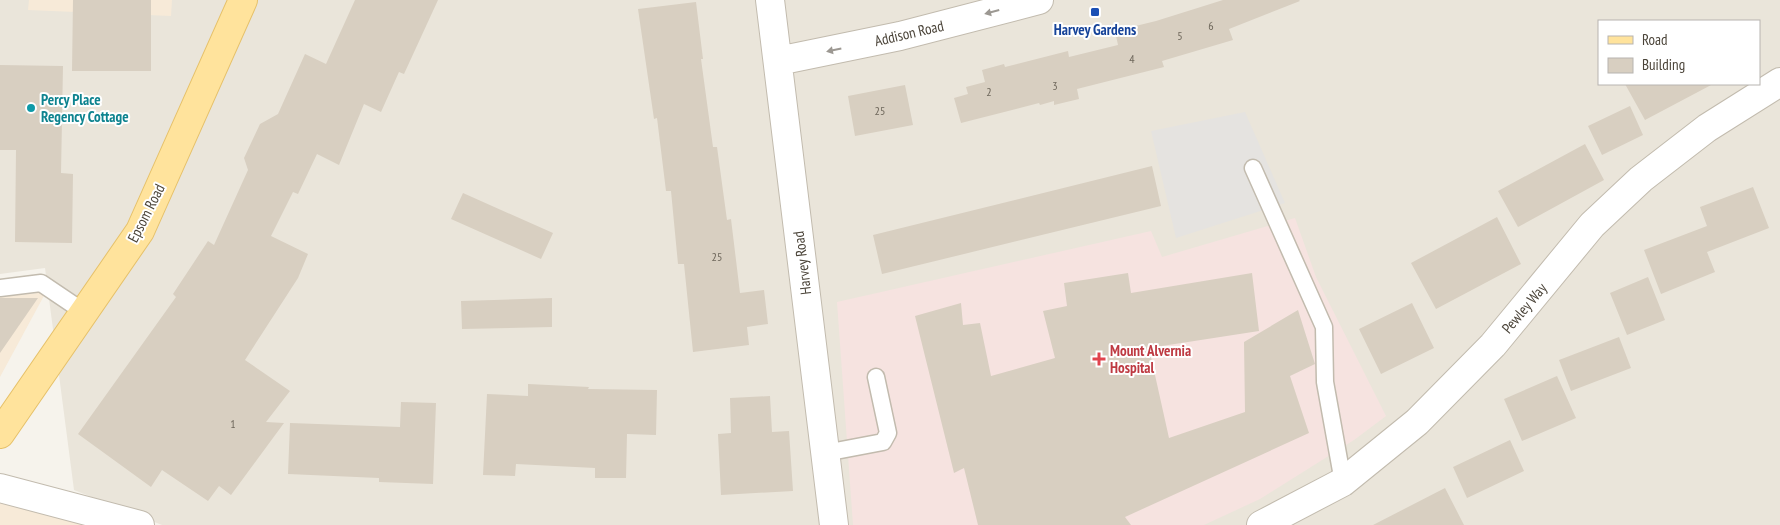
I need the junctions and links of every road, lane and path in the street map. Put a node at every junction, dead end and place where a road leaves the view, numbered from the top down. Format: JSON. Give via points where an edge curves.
{"nodes":[{"id":1,"x":243,"y":0,"type":"edge"},
{"id":2,"x":770,"y":0,"type":"edge"},
{"id":3,"x":1039,"y":0,"type":"edge"},
{"id":4,"x":778,"y":61,"type":"junction"},
{"id":5,"x":1780,"y":82,"type":"edge"},
{"id":6,"x":1253,"y":168,"type":"dead end"},
{"id":7,"x":0,"y":288,"type":"edge"},
{"id":8,"x":84,"y":312,"type":"junction"},
{"id":9,"x":876,"y":377,"type":"dead end"},
{"id":10,"x":0,"y":434,"type":"edge"},
{"id":11,"x":825,"y":453,"type":"junction"},
{"id":12,"x":1343,"y":482,"type":"junction"},
{"id":13,"x":0,"y":488,"type":"edge"},
{"id":14,"x":140,"y":525,"type":"edge"},
{"id":15,"x":834,"y":525,"type":"edge"},
{"id":16,"x":1261,"y":525,"type":"edge"}],
"edges":[{"from":1,"to":8,"type":"main road","name":"Epsom Road","via":[[140,231]]},
{"from":2,"to":4,"type":"street","name":"Harvey Road"},
{"from":3,"to":4,"type":"street","name":"Addison Road","one_way":true,"via":[[900,36]]},
{"from":4,"to":11,"type":"street","name":"Harvey Road"},
{"from":5,"to":12,"type":"street","name":"Pewley Way","via":[[1707,128],[1634,185],[1592,225],[1493,345],[1417,422]]},
{"from":6,"to":12,"type":"lane","via":[[1324,328],[1325,382]]},
{"from":7,"to":8,"type":"lane","via":[[41,282]]},
{"from":8,"to":10,"type":"main road","name":"Epsom Road"},
{"from":9,"to":11,"type":"lane","via":[[888,433],[883,442]]},
{"from":11,"to":15,"type":"street","name":"Harvey Road"},
{"from":12,"to":16,"type":"street","name":"Pewley Way"},
{"from":13,"to":14,"type":"street"}]}
